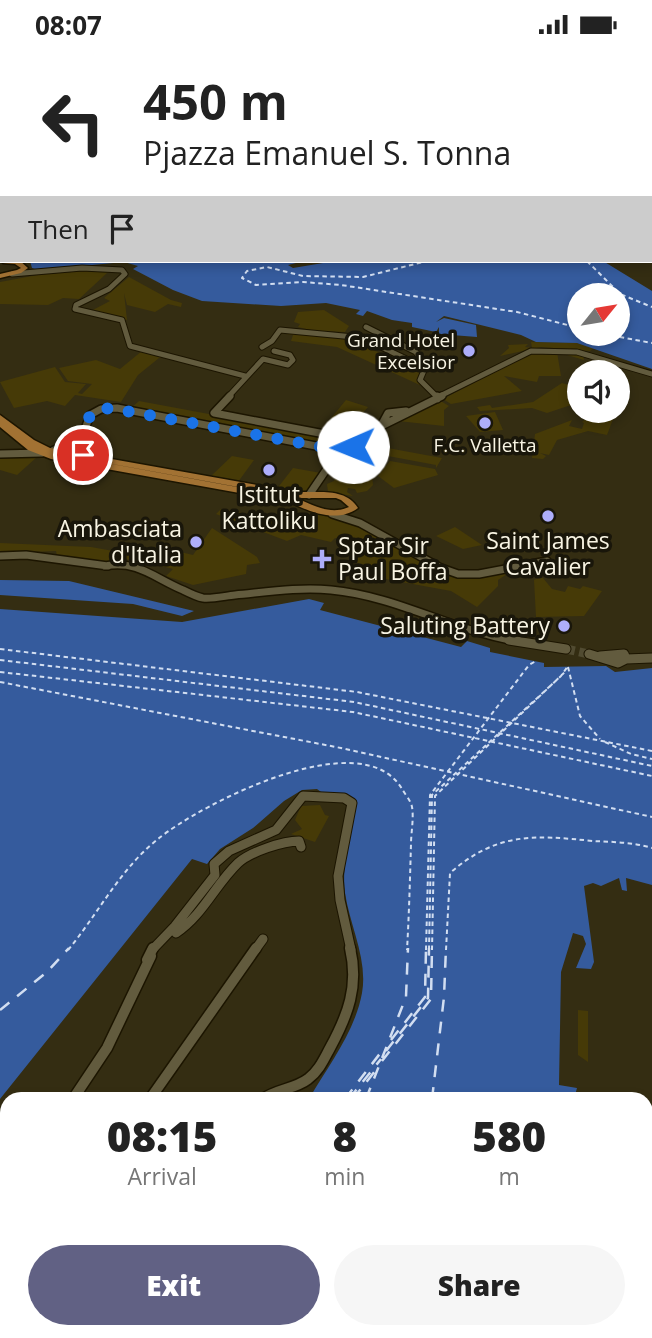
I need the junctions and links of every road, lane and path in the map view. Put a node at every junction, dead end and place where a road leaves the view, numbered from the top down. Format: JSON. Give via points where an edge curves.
{"nodes":[{"id":1,"x":25,"y":265,"type":"edge"},
{"id":2,"x":35,"y":272,"type":"junction"},
{"id":3,"x":12,"y":274,"type":"junction"},
{"id":4,"x":0,"y":276,"type":"edge"},
{"id":5,"x":366,"y":327,"type":"dead end"},
{"id":6,"x":262,"y":347,"type":"dead end"},
{"id":7,"x":274,"y":351,"type":"dead end"},
{"id":8,"x":425,"y":368,"type":"junction"},
{"id":9,"x":652,"y":375,"type":"edge"},
{"id":10,"x":245,"y":376,"type":"junction"},
{"id":11,"x":441,"y":395,"type":"junction"},
{"id":12,"x":0,"y":419,"type":"edge"},
{"id":13,"x":364,"y":435,"type":"junction"},
{"id":14,"x":79,"y":441,"type":"junction"},
{"id":15,"x":26,"y":444,"type":"junction"},
{"id":16,"x":343,"y":445,"type":"junction"},
{"id":17,"x":45,"y":451,"type":"junction"},
{"id":18,"x":13,"y":453,"type":"junction"},
{"id":19,"x":2,"y":454,"type":"edge"},
{"id":20,"x":83,"y":455,"type":"junction"},
{"id":21,"x":318,"y":484,"type":"junction"},
{"id":22,"x":328,"y":495,"type":"junction"},
{"id":23,"x":306,"y":499,"type":"junction"},
{"id":24,"x":354,"y":509,"type":"junction"},
{"id":25,"x":332,"y":514,"type":"junction"},
{"id":26,"x":360,"y":523,"type":"junction"},
{"id":27,"x":0,"y":556,"type":"edge"},
{"id":28,"x":544,"y":561,"type":"dead end"},
{"id":29,"x":566,"y":649,"type":"tunnel mouth"},
{"id":30,"x":593,"y":655,"type":"tunnel mouth"},
{"id":31,"x":652,"y":658,"type":"edge"},
{"id":32,"x":301,"y":847,"type":"dead end"},
{"id":33,"x":263,"y":939,"type":"dead end"},
{"id":34,"x":147,"y":960,"type":"junction"},
{"id":35,"x":77,"y":1092,"type":"edge"},
{"id":36,"x":155,"y":1092,"type":"edge"},
{"id":37,"x":274,"y":1092,"type":"edge"}],
"edges":[{"from":1,"to":2,"type":"street"},
{"from":1,"to":3,"type":"highway"},
{"from":2,"to":3,"type":"street"},
{"from":2,"to":10,"type":"street","via":[[122,270],[123,278],[75,309],[122,320],[128,344],[141,350]]},
{"from":3,"to":4,"type":"highway"},
{"from":5,"to":8,"type":"street","via":[[416,352]]},
{"from":6,"to":8,"type":"street","via":[[287,328],[350,337]]},
{"from":7,"to":10,"type":"street","via":[[293,358],[288,365],[263,359]]},
{"from":8,"to":11,"type":"street","via":[[420,380]]},
{"from":9,"to":11,"type":"street","via":[[589,354],[541,350],[525,353]]},
{"from":10,"to":16,"type":"street","via":[[214,413]]},
{"from":11,"to":13,"type":"street"},
{"from":12,"to":15,"type":"highway"},
{"from":12,"to":17,"type":"highway"},
{"from":13,"to":16,"type":"street"},
{"from":13,"to":16,"type":"street"},
{"from":13,"to":16,"type":"street"},
{"from":14,"to":16,"type":"street","via":[[94,411],[117,408],[329,449]]},
{"from":14,"to":17,"type":"street"},
{"from":14,"to":20,"type":"street","via":[[77,451]]},
{"from":15,"to":17,"type":"highway"},
{"from":15,"to":18,"type":"street"},
{"from":16,"to":21,"type":"street"},
{"from":17,"to":18,"type":"street"},
{"from":17,"to":19,"type":"street"},
{"from":17,"to":20,"type":"highway"},
{"from":17,"to":23,"type":"highway"},
{"from":18,"to":19,"type":"street"},
{"from":20,"to":23,"type":"highway"},
{"from":21,"to":22,"type":"street","via":[[320,493]]},
{"from":21,"to":23,"type":"street"},
{"from":22,"to":23,"type":"highway"},
{"from":22,"to":24,"type":"highway","via":[[347,499]]},
{"from":23,"to":25,"type":"highway"},
{"from":24,"to":25,"type":"highway"},
{"from":24,"to":26,"type":"street"},
{"from":25,"to":26,"type":"street"},
{"from":26,"to":28,"type":"street","via":[[458,574]]},
{"from":27,"to":29,"type":"street","via":[[140,567],[153,577],[210,599],[314,588],[400,602],[489,637]]},
{"from":30,"to":31,"type":"street","via":[[618,663]]},
{"from":32,"to":34,"type":"street","via":[[299,841],[289,840],[242,860],[192,922]]},
{"from":33,"to":36,"type":"street"},
{"from":34,"to":35,"type":"street","via":[[113,1035]]},
{"from":34,"to":37,"type":"street","via":[[215,876],[214,864],[222,854],[273,832],[303,796],[344,798],[353,806],[338,880],[355,991],[347,1019],[313,1076]]}]}
